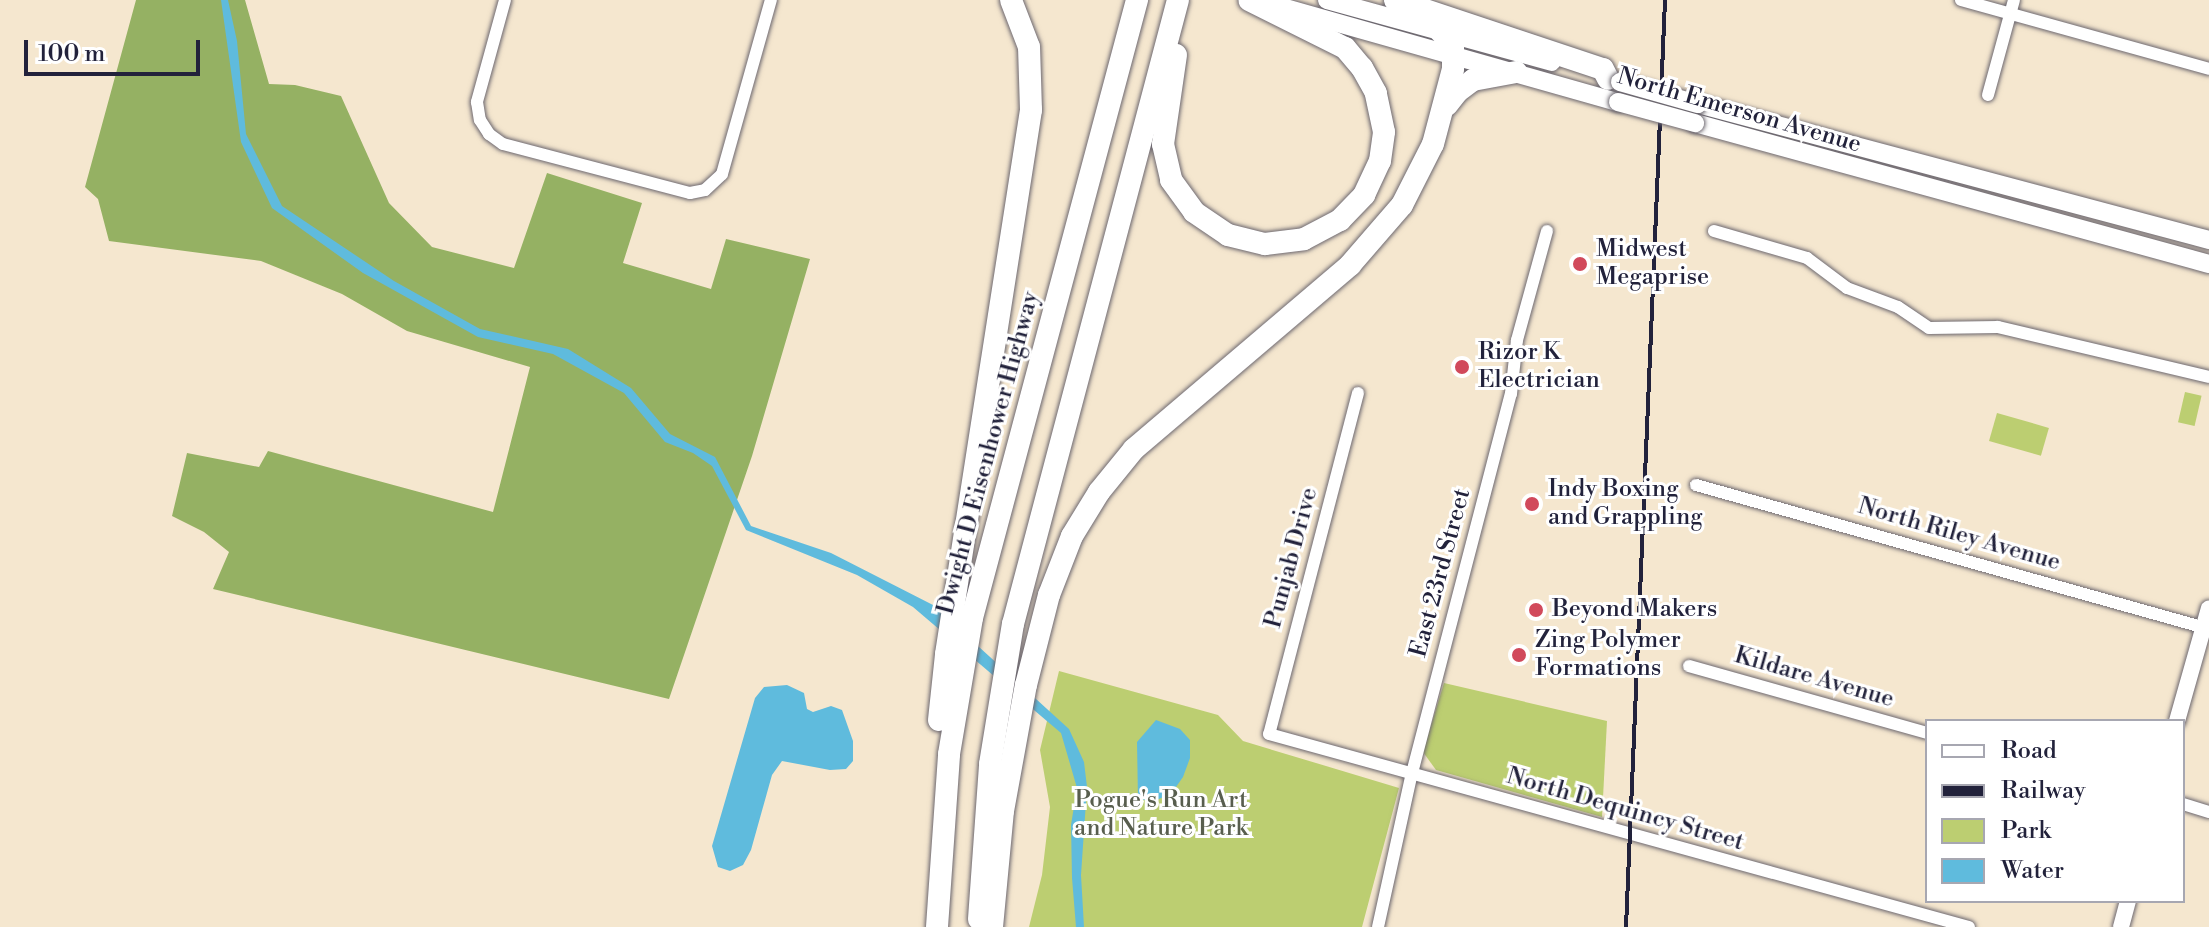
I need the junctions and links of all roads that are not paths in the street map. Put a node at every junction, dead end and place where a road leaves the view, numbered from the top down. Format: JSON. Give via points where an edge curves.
{"nodes":[{"id":1,"x":505,"y":0,"type":"edge"},
{"id":2,"x":771,"y":0,"type":"edge"},
{"id":3,"x":1011,"y":0,"type":"edge"},
{"id":4,"x":1127,"y":0,"type":"edge"},
{"id":5,"x":1137,"y":0,"type":"edge"},
{"id":6,"x":1178,"y":0,"type":"edge"},
{"id":7,"x":1186,"y":0,"type":"edge"},
{"id":8,"x":1249,"y":0,"type":"edge"},
{"id":9,"x":1257,"y":0,"type":"edge"},
{"id":10,"x":1327,"y":0,"type":"edge"},
{"id":11,"x":1395,"y":0,"type":"edge"},
{"id":12,"x":1961,"y":0,"type":"edge"},
{"id":13,"x":2014,"y":0,"type":"edge"},
{"id":14,"x":2010,"y":14,"type":"junction"},
{"id":15,"x":1440,"y":31,"type":"junction"},
{"id":16,"x":1454,"y":54,"type":"junction"},
{"id":17,"x":2209,"y":69,"type":"edge"},
{"id":18,"x":1516,"y":72,"type":"junction"},
{"id":19,"x":1614,"y":81,"type":"junction"},
{"id":20,"x":1988,"y":95,"type":"dead end"},
{"id":21,"x":1442,"y":113,"type":"junction"},
{"id":22,"x":1104,"y":121,"type":"junction"},
{"id":23,"x":1547,"y":231,"type":"dead end"},
{"id":24,"x":1714,"y":231,"type":"dead end"},
{"id":25,"x":2209,"y":240,"type":"edge"},
{"id":26,"x":2209,"y":264,"type":"edge"},
{"id":27,"x":2209,"y":377,"type":"edge"},
{"id":28,"x":1358,"y":393,"type":"dead end"},
{"id":29,"x":1696,"y":485,"type":"dead end"},
{"id":30,"x":2209,"y":608,"type":"edge"},
{"id":31,"x":2206,"y":628,"type":"edge"},
{"id":32,"x":1689,"y":666,"type":"dead end"},
{"id":33,"x":952,"y":674,"type":"junction"},
{"id":34,"x":2178,"y":719,"type":"edge"},
{"id":35,"x":1925,"y":732,"type":"edge"},
{"id":36,"x":1269,"y":734,"type":"joint"},
{"id":37,"x":1412,"y":773,"type":"junction"},
{"id":38,"x":2185,"y":805,"type":"edge"},
{"id":39,"x":2209,"y":812,"type":"edge"},
{"id":40,"x":2127,"y":903,"type":"edge"},
{"id":41,"x":937,"y":927,"type":"edge"},
{"id":42,"x":979,"y":927,"type":"edge"},
{"id":43,"x":992,"y":927,"type":"edge"},
{"id":44,"x":1378,"y":927,"type":"edge"},
{"id":45,"x":1969,"y":927,"type":"edge"},
{"id":46,"x":2121,"y":927,"type":"edge"}],
"edges":[{"from":1,"to":2,"type":"street","via":[[477,102],[482,126],[503,144],[680,191],[705,190],[722,174]]},
{"from":3,"to":33,"type":"highway","via":[[1029,47],[1032,97],[957,581]]},
{"from":4,"to":22,"type":"highway"},
{"from":5,"to":22,"type":"highway","name":"Dwight D Eisenhower Highway"},
{"from":6,"to":42,"type":"highway","via":[[1011,632],[984,822]]},
{"from":7,"to":8,"type":"highway","via":[[1163,135],[1171,180],[1189,207],[1214,228],[1251,242],[1289,243],[1333,225],[1364,195],[1382,151],[1382,113],[1368,76],[1345,48]]},
{"from":9,"to":16,"type":"main road","name":"North Emerson Avenue"},
{"from":10,"to":15,"type":"main road","name":"North Emerson Avenue"},
{"from":11,"to":19,"type":"highway","via":[[1603,69]]},
{"from":12,"to":14,"type":"street"},
{"from":13,"to":14,"type":"street"},
{"from":14,"to":17,"type":"street"},
{"from":14,"to":20,"type":"street"},
{"from":15,"to":16,"type":"highway","via":[[1451,41]]},
{"from":15,"to":19,"type":"main road","name":"North Emerson Avenue"},
{"from":16,"to":18,"type":"main road","name":"North Emerson Avenue"},
{"from":16,"to":21,"type":"highway"},
{"from":18,"to":21,"type":"highway","via":[[1473,80]]},
{"from":18,"to":26,"type":"main road","name":"North Emerson Avenue","bridge":true},
{"from":19,"to":25,"type":"main road","name":"North Emerson Avenue","bridge":true},
{"from":21,"to":43,"type":"highway","via":[[1416,182],[1372,242],[1166,419],[1108,480],[1067,548],[1049,595],[1016,731]]},
{"from":22,"to":33,"type":"highway","name":"Dwight D Eisenhower Highway"},
{"from":23,"to":37,"type":"street","name":"East 23rd Street","via":[[1517,340],[1511,394]]},
{"from":24,"to":27,"type":"street","via":[[1807,258],[1847,288],[1898,307],[1929,328],[1998,327]]},
{"from":28,"to":36,"type":"street","name":"Punjab Drive"},
{"from":29,"to":31,"type":"street","name":"North Riley Avenue"},
{"from":30,"to":31,"type":"main road"},
{"from":31,"to":34,"type":"main road"},
{"from":32,"to":35,"type":"street","name":"Kildare Avenue"},
{"from":33,"to":41,"type":"highway","via":[[939,719]]},
{"from":36,"to":37,"type":"street","name":"North Dequincy Street"},
{"from":37,"to":44,"type":"street","name":"East 23rd Street"},
{"from":37,"to":45,"type":"street","name":"North Dequincy Street"},
{"from":38,"to":39,"type":"street"},
{"from":40,"to":46,"type":"main road"}]}
